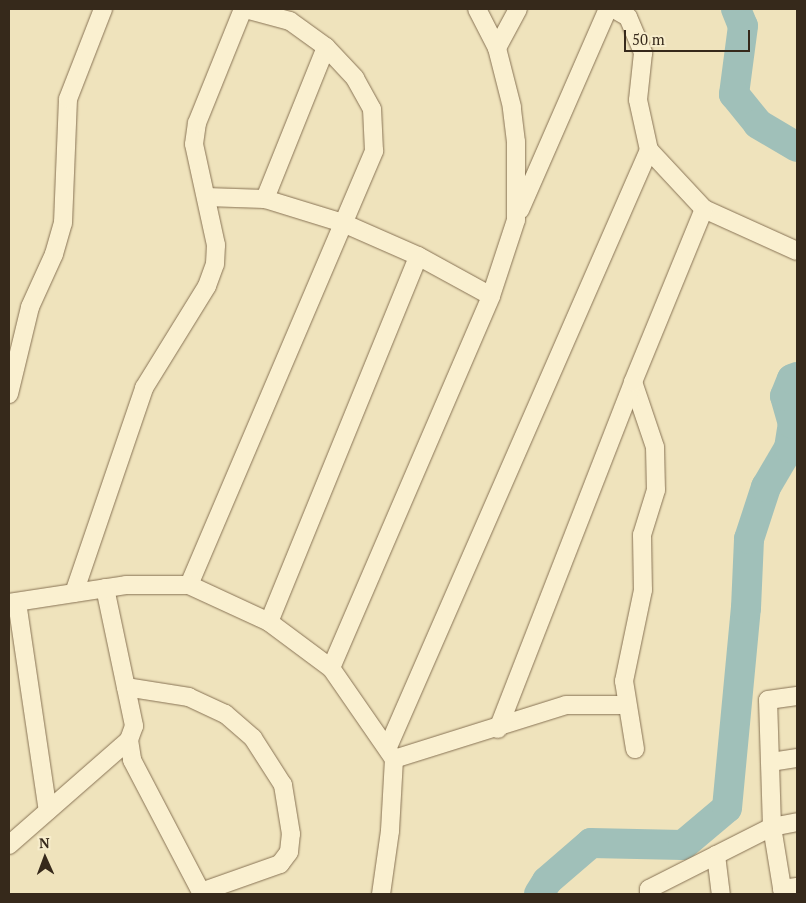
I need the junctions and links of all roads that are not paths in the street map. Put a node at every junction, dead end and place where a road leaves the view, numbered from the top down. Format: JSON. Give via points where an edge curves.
{"nodes":[{"id":1,"x":103,"y":9,"type":"edge"},
{"id":2,"x":244,"y":9,"type":"edge"},
{"id":3,"x":477,"y":9,"type":"edge"},
{"id":4,"x":518,"y":9,"type":"edge"},
{"id":5,"x":608,"y":9,"type":"edge"},
{"id":6,"x":614,"y":9,"type":"edge"},
{"id":7,"x":326,"y":47,"type":"junction"},
{"id":8,"x":497,"y":48,"type":"junction"},
{"id":9,"x":649,"y":150,"type":"junction"},
{"id":10,"x":206,"y":198,"type":"junction"},
{"id":11,"x":265,"y":199,"type":"junction"},
{"id":12,"x":704,"y":209,"type":"junction"},
{"id":13,"x":516,"y":220,"type":"junction"},
{"id":14,"x":343,"y":223,"type":"junction"},
{"id":15,"x":797,"y":251,"type":"edge"},
{"id":16,"x":418,"y":256,"type":"junction"},
{"id":17,"x":491,"y":296,"type":"junction"},
{"id":18,"x":633,"y":382,"type":"junction"},
{"id":19,"x":9,"y":394,"type":"edge"},
{"id":20,"x":189,"y":585,"type":"junction"},
{"id":21,"x":105,"y":588,"type":"junction"},
{"id":22,"x":74,"y":593,"type":"junction"},
{"id":23,"x":13,"y":602,"type":"edge"},
{"id":24,"x":269,"y":622,"type":"junction"},
{"id":25,"x":331,"y":668,"type":"junction"},
{"id":26,"x":126,"y":687,"type":"junction"},
{"id":27,"x":797,"y":696,"type":"edge"},
{"id":28,"x":626,"y":705,"type":"junction"},
{"id":29,"x":498,"y":728,"type":"junction"},
{"id":30,"x":129,"y":740,"type":"junction"},
{"id":31,"x":635,"y":749,"type":"dead end"},
{"id":32,"x":391,"y":753,"type":"junction"},
{"id":33,"x":797,"y":758,"type":"edge"},
{"id":34,"x":771,"y":762,"type":"junction"},
{"id":35,"x":48,"y":811,"type":"junction"},
{"id":36,"x":797,"y":822,"type":"edge"},
{"id":37,"x":772,"y":827,"type":"junction"},
{"id":38,"x":9,"y":845,"type":"edge"},
{"id":39,"x":716,"y":855,"type":"junction"},
{"id":40,"x":788,"y":890,"type":"edge"},
{"id":41,"x":380,"y":894,"type":"edge"},
{"id":42,"x":649,"y":894,"type":"edge"},
{"id":43,"x":721,"y":894,"type":"edge"}],
"edges":[{"from":1,"to":19,"type":"street","via":[[68,99],[67,196],[63,223],[54,254],[30,307]]},
{"from":2,"to":7,"type":"street","via":[[290,20]]},
{"from":2,"to":10,"type":"street","via":[[197,123],[194,144]]},
{"from":3,"to":8,"type":"street"},
{"from":4,"to":8,"type":"street"},
{"from":5,"to":13,"type":"street"},
{"from":6,"to":9,"type":"street","via":[[628,17],[643,53],[638,100]]},
{"from":7,"to":11,"type":"street"},
{"from":7,"to":14,"type":"street","via":[[355,78],[372,108],[374,151]]},
{"from":8,"to":13,"type":"street","via":[[512,107],[516,142]]},
{"from":9,"to":12,"type":"street"},
{"from":9,"to":32,"type":"street"},
{"from":10,"to":11,"type":"street"},
{"from":10,"to":22,"type":"street","via":[[216,245],[216,264],[207,286],[144,388]]},
{"from":11,"to":14,"type":"street"},
{"from":12,"to":15,"type":"street"},
{"from":12,"to":18,"type":"street"},
{"from":13,"to":17,"type":"street"},
{"from":14,"to":16,"type":"street"},
{"from":14,"to":20,"type":"street"},
{"from":16,"to":17,"type":"street"},
{"from":16,"to":24,"type":"street"},
{"from":17,"to":25,"type":"street"},
{"from":18,"to":28,"type":"street","via":[[655,447],[656,490],[642,535],[643,590],[624,681]]},
{"from":18,"to":29,"type":"street"},
{"from":20,"to":21,"type":"street"},
{"from":20,"to":24,"type":"street"},
{"from":21,"to":22,"type":"street"},
{"from":21,"to":26,"type":"street"},
{"from":22,"to":23,"type":"street"},
{"from":23,"to":35,"type":"street"},
{"from":24,"to":25,"type":"street"},
{"from":25,"to":32,"type":"street"},
{"from":26,"to":30,"type":"street","via":[[134,726]]},
{"from":26,"to":30,"type":"street","via":[[189,697],[225,714],[253,738],[283,785],[291,834],[289,852],[280,864],[201,892],[132,760]]},
{"from":27,"to":34,"type":"street","via":[[768,700]]},
{"from":28,"to":29,"type":"street","via":[[566,705]]},
{"from":28,"to":31,"type":"street"},
{"from":29,"to":32,"type":"street"},
{"from":30,"to":35,"type":"street"},
{"from":32,"to":41,"type":"street","via":[[390,831]]},
{"from":33,"to":34,"type":"street"},
{"from":34,"to":37,"type":"street"},
{"from":35,"to":38,"type":"street"},
{"from":36,"to":37,"type":"street"},
{"from":37,"to":39,"type":"street"},
{"from":37,"to":40,"type":"street"},
{"from":39,"to":42,"type":"street","via":[[648,889]]},
{"from":39,"to":43,"type":"street"}]}
